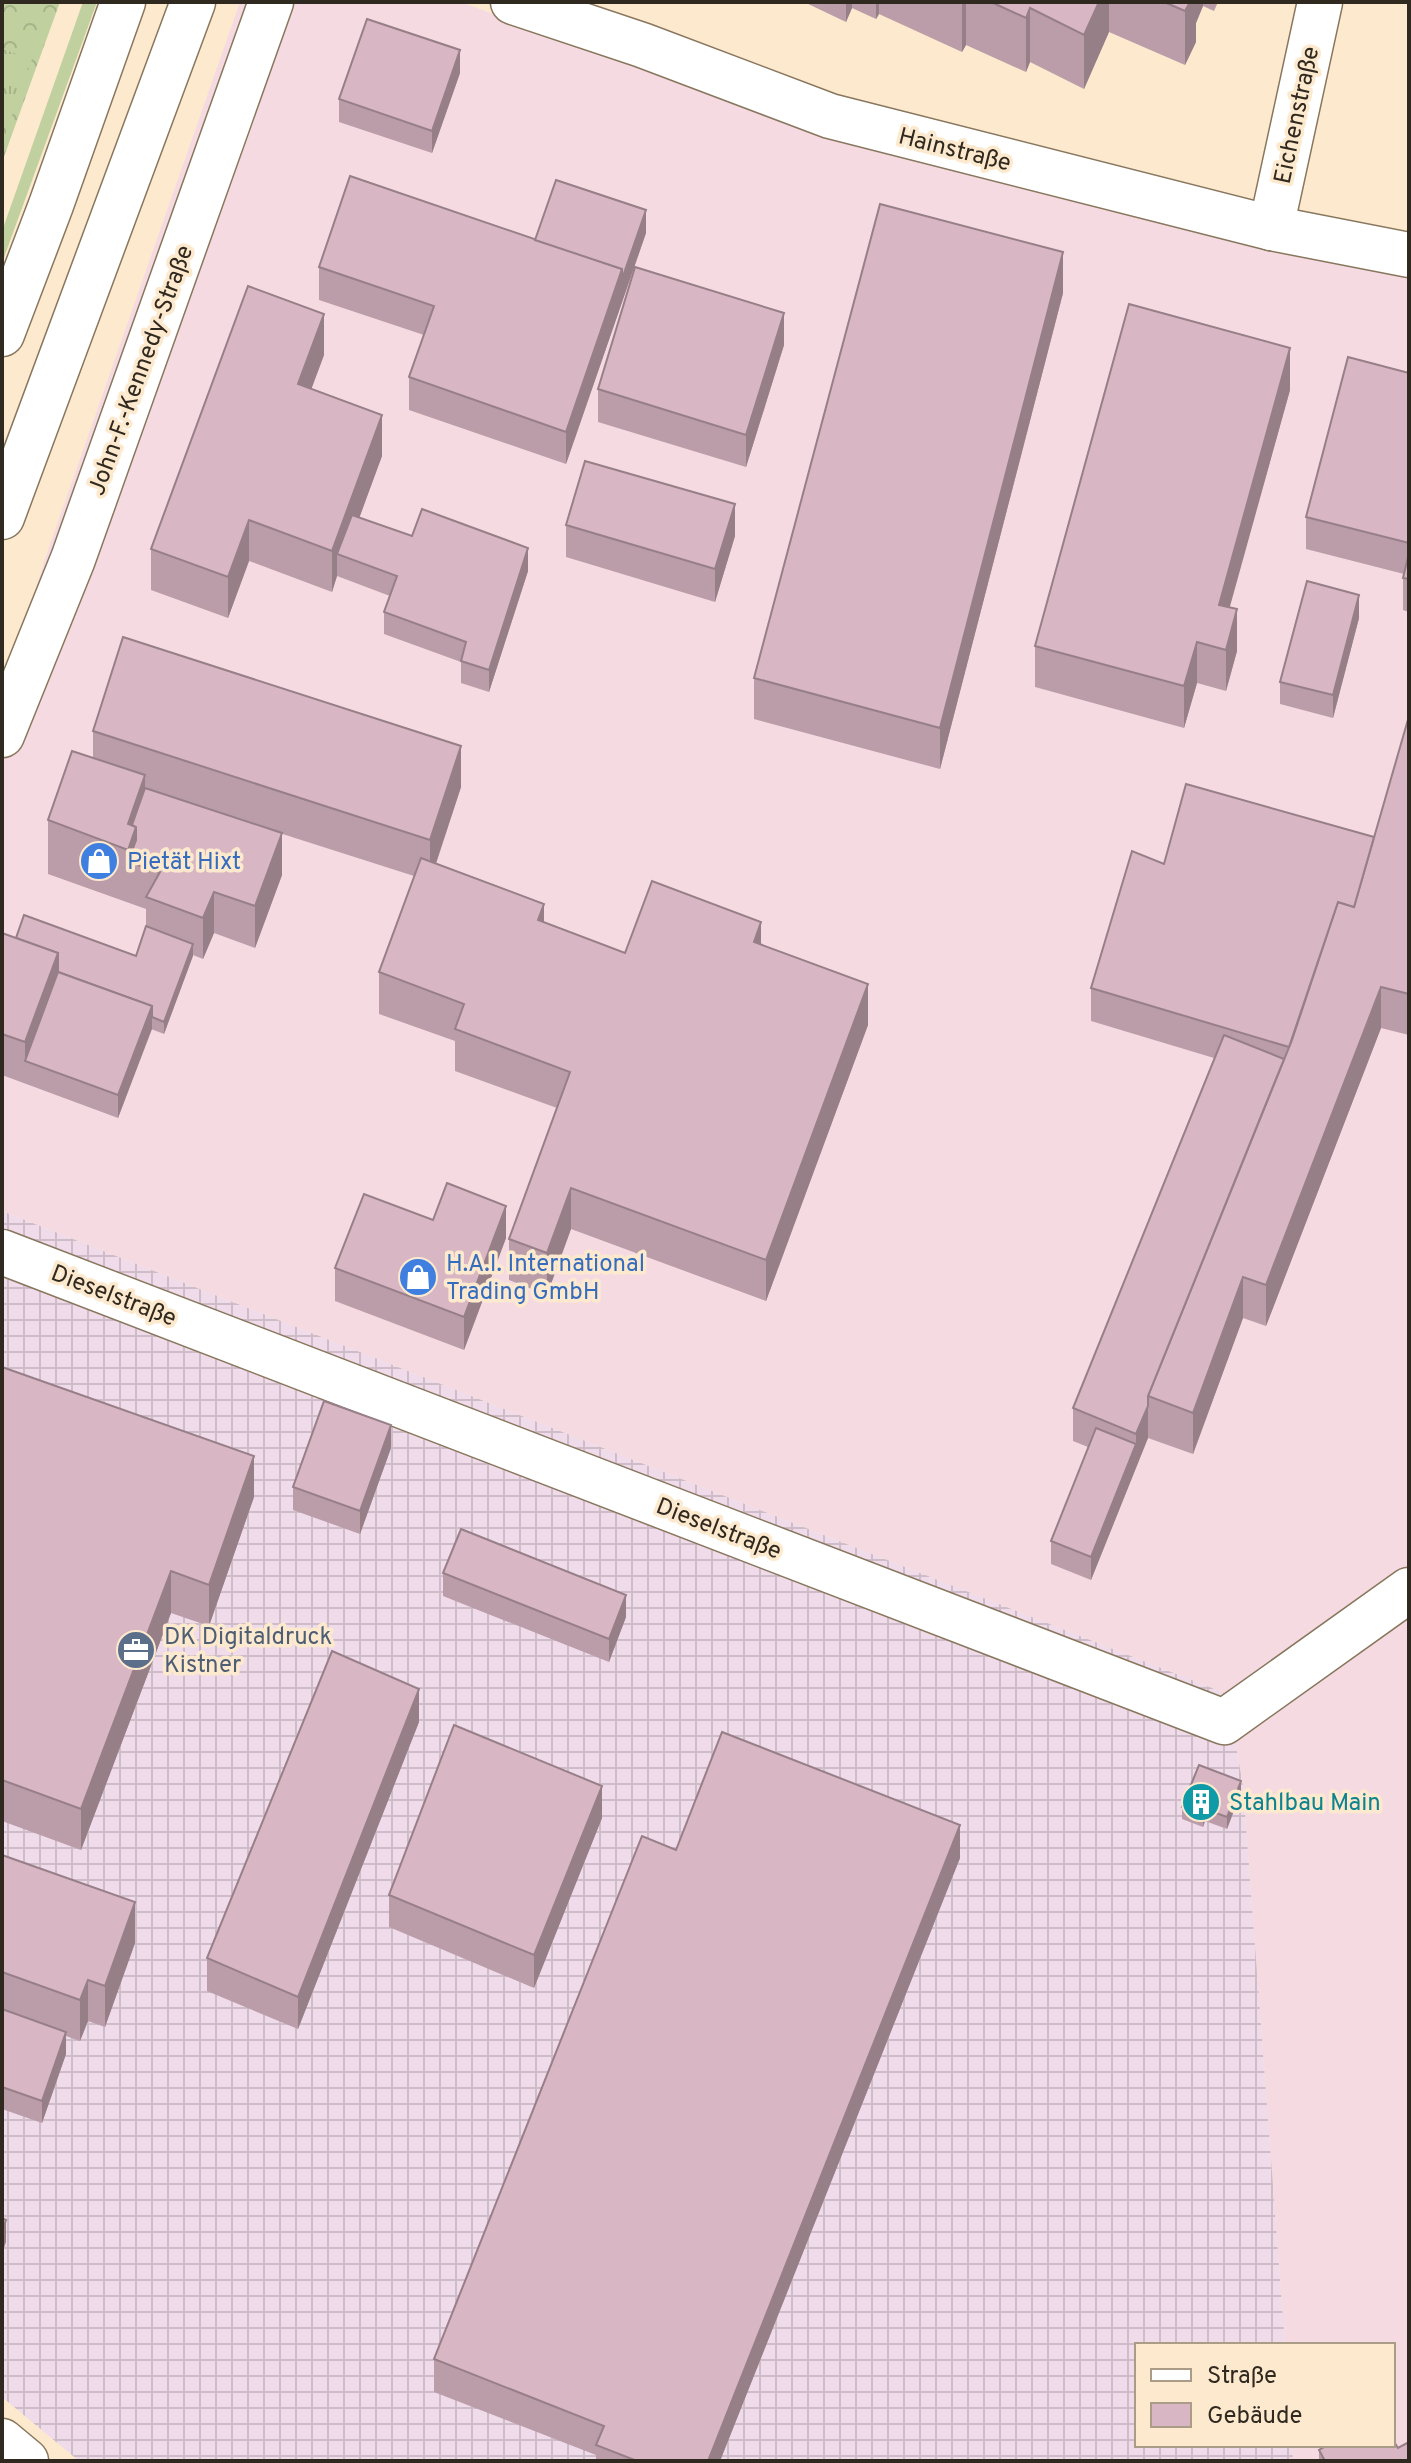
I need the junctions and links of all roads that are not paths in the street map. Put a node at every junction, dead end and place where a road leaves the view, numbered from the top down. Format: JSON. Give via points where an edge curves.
{"nodes":[{"id":1,"x":123,"y":2,"type":"edge"},
{"id":2,"x":193,"y":2,"type":"edge"},
{"id":3,"x":271,"y":2,"type":"edge"},
{"id":4,"x":513,"y":2,"type":"edge"},
{"id":5,"x":1320,"y":2,"type":"edge"},
{"id":6,"x":1271,"y":228,"type":"junction"},
{"id":7,"x":1409,"y":255,"type":"edge"},
{"id":8,"x":2,"y":334,"type":"edge"},
{"id":9,"x":2,"y":517,"type":"edge"},
{"id":10,"x":2,"y":735,"type":"edge"},
{"id":11,"x":2,"y":1252,"type":"edge"},
{"id":12,"x":1409,"y":1590,"type":"edge"},
{"id":13,"x":2,"y":2441,"type":"edge"},
{"id":14,"x":26,"y":2461,"type":"edge"}],
"edges":[{"from":1,"to":8,"type":"street"},
{"from":2,"to":9,"type":"street"},
{"from":3,"to":10,"type":"street","name":"John-F.-Kennedy-Straße","via":[[73,559]]},
{"from":4,"to":6,"type":"street","name":"Hainstraße","via":[[830,116]]},
{"from":5,"to":6,"type":"street","name":"Eichenstraße"},
{"from":6,"to":7,"type":"street","name":"Hainstraße"},
{"from":11,"to":12,"type":"street","name":"Dieselstraße","via":[[1224,1722]]},
{"from":13,"to":14,"type":"street"}]}
